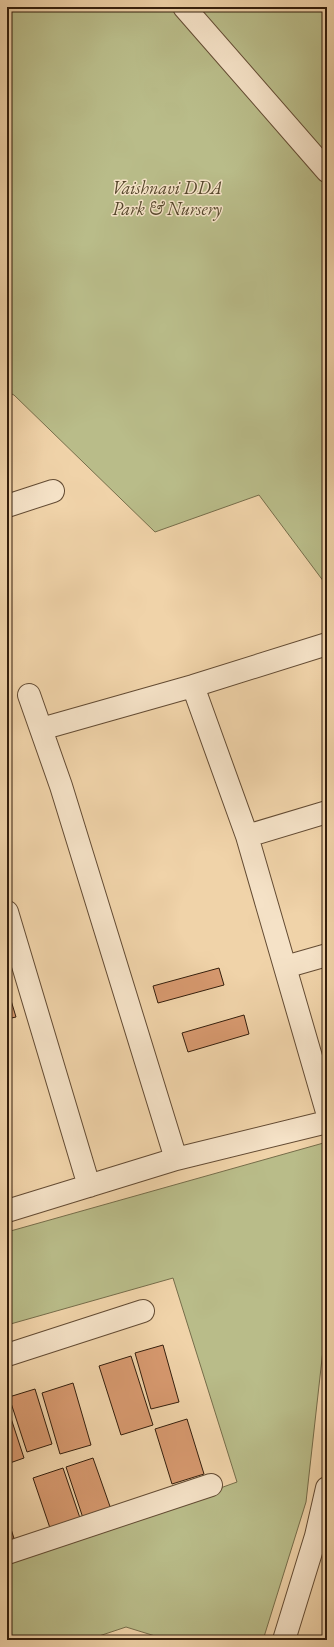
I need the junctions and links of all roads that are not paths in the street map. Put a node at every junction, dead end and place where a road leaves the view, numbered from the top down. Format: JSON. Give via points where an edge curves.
{"nodes":[{"id":1,"x":184,"y":7,"type":"edge"},
{"id":2,"x":327,"y":172,"type":"edge"},
{"id":3,"x":53,"y":491,"type":"dead end"},
{"id":4,"x":7,"y":506,"type":"edge"},
{"id":5,"x":327,"y":644,"type":"edge"},
{"id":6,"x":193,"y":686,"type":"junction"},
{"id":7,"x":29,"y":695,"type":"dead end"},
{"id":8,"x":41,"y":729,"type":"junction"},
{"id":9,"x":327,"y":812,"type":"edge"},
{"id":10,"x":247,"y":836,"type":"junction"},
{"id":11,"x":7,"y":912,"type":"edge"},
{"id":12,"x":327,"y":955,"type":"edge"},
{"id":13,"x":285,"y":967,"type":"junction"},
{"id":14,"x":327,"y":1112,"type":"edge"},
{"id":15,"x":327,"y":1122,"type":"edge"},
{"id":16,"x":176,"y":1159,"type":"junction"},
{"id":17,"x":89,"y":1186,"type":"junction"},
{"id":18,"x":7,"y":1211,"type":"edge"},
{"id":19,"x":143,"y":1311,"type":"dead end"},
{"id":20,"x":7,"y":1355,"type":"edge"},
{"id":21,"x":211,"y":1485,"type":"dead end"},
{"id":22,"x":327,"y":1488,"type":"edge"},
{"id":23,"x":7,"y":1553,"type":"edge"},
{"id":24,"x":284,"y":1640,"type":"edge"}],
"edges":[{"from":1,"to":2,"type":"street"},
{"from":3,"to":4,"type":"street"},
{"from":5,"to":6,"type":"street"},
{"from":6,"to":8,"type":"street"},
{"from":6,"to":10,"type":"street"},
{"from":7,"to":8,"type":"street"},
{"from":8,"to":16,"type":"street","via":[[61,786]]},
{"from":9,"to":10,"type":"street"},
{"from":10,"to":13,"type":"street"},
{"from":11,"to":17,"type":"street"},
{"from":12,"to":13,"type":"street"},
{"from":13,"to":14,"type":"street"},
{"from":15,"to":16,"type":"street"},
{"from":16,"to":17,"type":"street"},
{"from":17,"to":18,"type":"street"},
{"from":19,"to":20,"type":"street"},
{"from":21,"to":23,"type":"street"},
{"from":22,"to":24,"type":"street","via":[[316,1536]]}]}
